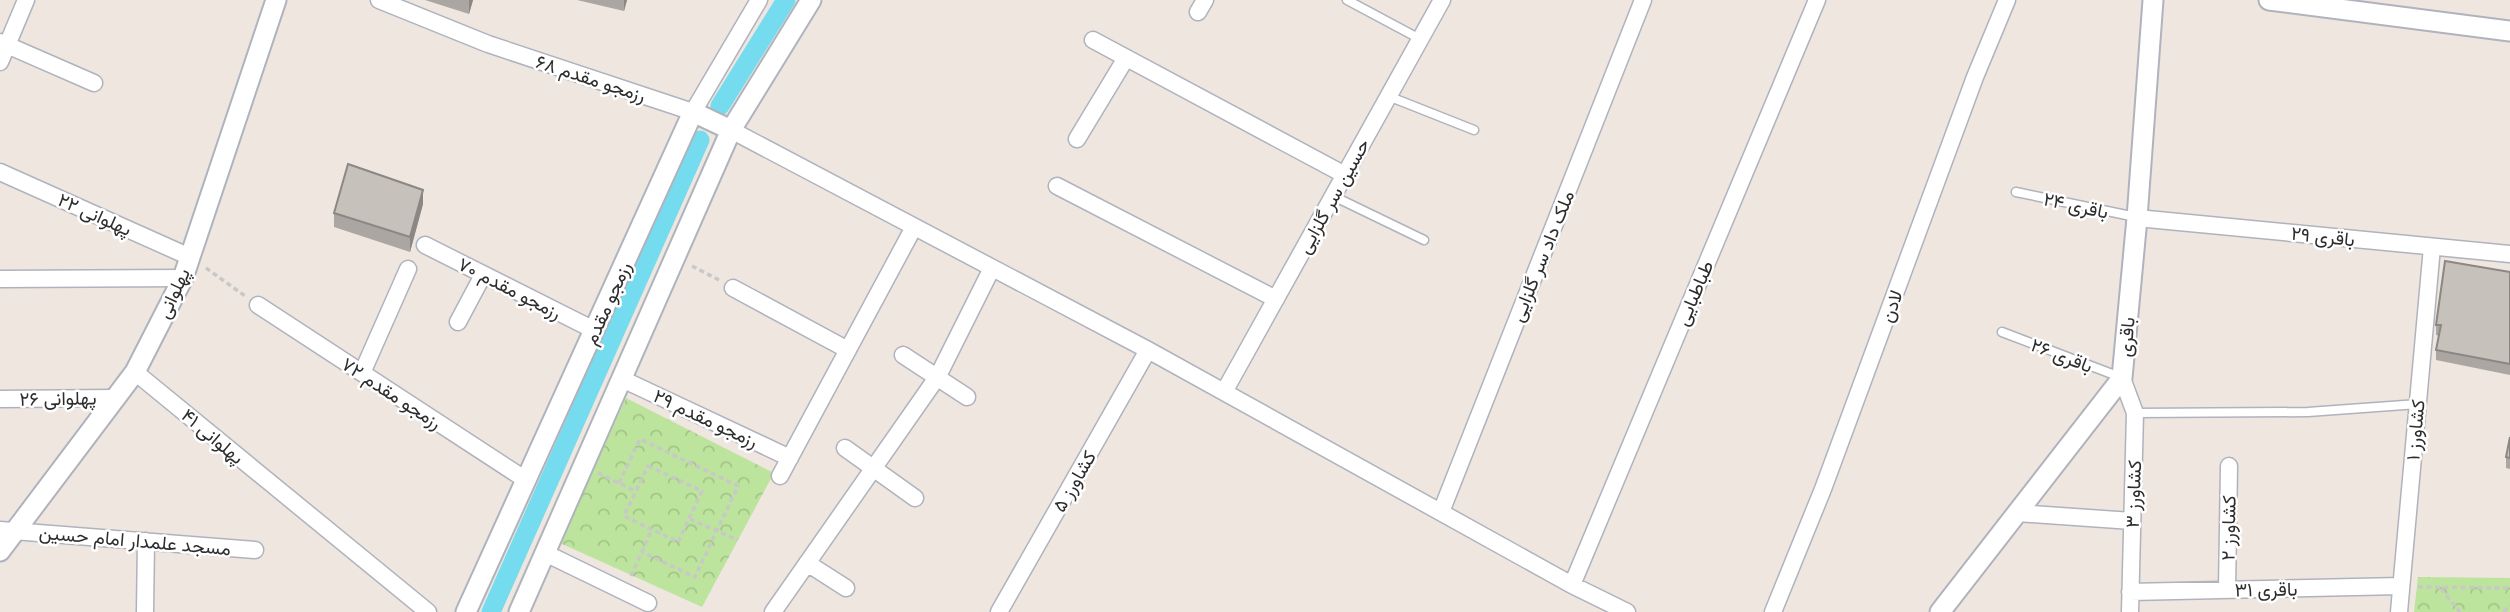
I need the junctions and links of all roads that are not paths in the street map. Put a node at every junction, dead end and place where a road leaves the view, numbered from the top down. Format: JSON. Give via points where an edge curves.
{"nodes":[{"id":1,"x":26,"y":0,"type":"edge"},
{"id":2,"x":276,"y":0,"type":"edge"},
{"id":3,"x":379,"y":0,"type":"edge"},
{"id":4,"x":759,"y":0,"type":"edge"},
{"id":5,"x":811,"y":0,"type":"edge"},
{"id":6,"x":1347,"y":0,"type":"edge"},
{"id":7,"x":1442,"y":0,"type":"edge"},
{"id":8,"x":1643,"y":0,"type":"edge"},
{"id":9,"x":1817,"y":0,"type":"edge"},
{"id":10,"x":2007,"y":0,"type":"edge"},
{"id":11,"x":2153,"y":0,"type":"edge"},
{"id":12,"x":2269,"y":0,"type":"edge"},
{"id":13,"x":2510,"y":31,"type":"edge"},
{"id":14,"x":1420,"y":39,"type":"junction"},
{"id":15,"x":1093,"y":40,"type":"dead end"},
{"id":16,"x":4,"y":44,"type":"edge"},
{"id":17,"x":1126,"y":58,"type":"junction"},
{"id":18,"x":0,"y":62,"type":"edge"},
{"id":19,"x":94,"y":83,"type":"dead end"},
{"id":20,"x":1388,"y":96,"type":"junction"},
{"id":21,"x":693,"y":112,"type":"junction"},
{"id":22,"x":1474,"y":130,"type":"dead end"},
{"id":23,"x":730,"y":131,"type":"junction"},
{"id":24,"x":1077,"y":139,"type":"dead end"},
{"id":25,"x":0,"y":172,"type":"edge"},
{"id":26,"x":1345,"y":175,"type":"junction"},
{"id":27,"x":1057,"y":186,"type":"dead end"},
{"id":28,"x":2016,"y":192,"type":"dead end"},
{"id":29,"x":1333,"y":196,"type":"junction"},
{"id":30,"x":2137,"y":218,"type":"junction"},
{"id":31,"x":914,"y":226,"type":"junction"},
{"id":32,"x":1424,"y":240,"type":"dead end"},
{"id":33,"x":425,"y":245,"type":"dead end"},
{"id":34,"x":2432,"y":247,"type":"junction"},
{"id":35,"x":2510,"y":254,"type":"edge"},
{"id":36,"x":190,"y":257,"type":"junction"},
{"id":37,"x":992,"y":268,"type":"junction"},
{"id":38,"x":408,"y":269,"type":"dead end"},
{"id":39,"x":483,"y":275,"type":"junction"},
{"id":40,"x":183,"y":278,"type":"junction"},
{"id":41,"x":0,"y":279,"type":"edge"},
{"id":42,"x":733,"y":288,"type":"road end"},
{"id":43,"x":1276,"y":299,"type":"junction"},
{"id":44,"x":258,"y":305,"type":"road end"},
{"id":45,"x":458,"y":322,"type":"dead end"},
{"id":46,"x":594,"y":330,"type":"junction"},
{"id":47,"x":2002,"y":332,"type":"dead end"},
{"id":48,"x":848,"y":350,"type":"junction"},
{"id":49,"x":1148,"y":350,"type":"junction"},
{"id":50,"x":903,"y":355,"type":"dead end"},
{"id":51,"x":135,"y":372,"type":"junction"},
{"id":52,"x":362,"y":373,"type":"junction"},
{"id":53,"x":938,"y":376,"type":"junction"},
{"id":54,"x":2122,"y":378,"type":"junction"},
{"id":55,"x":622,"y":379,"type":"junction"},
{"id":56,"x":1224,"y":392,"type":"junction"},
{"id":57,"x":967,"y":397,"type":"dead end"},
{"id":58,"x":116,"y":398,"type":"junction"},
{"id":59,"x":0,"y":399,"type":"edge"},
{"id":60,"x":2418,"y":404,"type":"junction"},
{"id":61,"x":2135,"y":413,"type":"junction"},
{"id":62,"x":845,"y":448,"type":"dead end"},
{"id":63,"x":790,"y":457,"type":"junction"},
{"id":64,"x":2230,"y":466,"type":"dead end"},
{"id":65,"x":873,"y":469,"type":"junction"},
{"id":66,"x":780,"y":476,"type":"dead end"},
{"id":67,"x":526,"y":480,"type":"junction"},
{"id":68,"x":915,"y":498,"type":"dead end"},
{"id":69,"x":1441,"y":512,"type":"junction"},
{"id":70,"x":2017,"y":513,"type":"junction"},
{"id":71,"x":2132,"y":521,"type":"junction"},
{"id":72,"x":8,"y":530,"type":"edge"},
{"id":73,"x":146,"y":541,"type":"junction"},
{"id":74,"x":255,"y":550,"type":"dead end"},
{"id":75,"x":0,"y":551,"type":"edge"},
{"id":76,"x":545,"y":553,"type":"junction"},
{"id":77,"x":807,"y":563,"type":"junction"},
{"id":78,"x":1572,"y":585,"type":"junction"},
{"id":79,"x":2401,"y":586,"type":"junction"},
{"id":80,"x":845,"y":588,"type":"dead end"},
{"id":81,"x":2227,"y":589,"type":"junction"},
{"id":82,"x":2130,"y":592,"type":"junction"},
{"id":83,"x":648,"y":603,"type":"dead end"},
{"id":84,"x":145,"y":612,"type":"edge"},
{"id":85,"x":428,"y":612,"type":"edge"},
{"id":86,"x":466,"y":612,"type":"edge"},
{"id":87,"x":519,"y":612,"type":"edge"},
{"id":88,"x":773,"y":612,"type":"edge"},
{"id":89,"x":999,"y":612,"type":"edge"},
{"id":90,"x":1627,"y":612,"type":"edge"},
{"id":91,"x":1773,"y":612,"type":"edge"},
{"id":92,"x":1940,"y":612,"type":"edge"},
{"id":93,"x":2130,"y":612,"type":"edge"},
{"id":94,"x":2399,"y":612,"type":"edge"}],
"edges":[{"from":1,"to":16,"type":"street"},
{"from":2,"to":36,"type":"street","name":"پهلوانی"},
{"from":3,"to":21,"type":"street","name":"رزمجو مقدم ۶۸","via":[[488,44]]},
{"from":4,"to":21,"type":"street","name":"رزمجو مقدم"},
{"from":5,"to":23,"type":"street"},
{"from":6,"to":14,"type":"lane"},
{"from":7,"to":14,"type":"street","name":"حسین سر گلزایی"},
{"from":8,"to":69,"type":"street","name":"ملک داد سر گلزایی"},
{"from":9,"to":78,"type":"street","name":"طباطبایی"},
{"from":10,"to":91,"type":"street","name":"لادن"},
{"from":11,"to":30,"type":"street","name":"باقری"},
{"from":12,"to":13,"type":"street"},
{"from":14,"to":20,"type":"street","name":"حسین سر گلزایی"},
{"from":15,"to":17,"type":"street"},
{"from":16,"to":18,"type":"street"},
{"from":16,"to":19,"type":"street"},
{"from":17,"to":24,"type":"street"},
{"from":17,"to":26,"type":"street"},
{"from":20,"to":22,"type":"lane"},
{"from":20,"to":26,"type":"street","name":"حسین سر گلزایی"},
{"from":21,"to":23,"type":"street"},
{"from":21,"to":46,"type":"street","name":"رزمجو مقدم"},
{"from":23,"to":31,"type":"street"},
{"from":23,"to":55,"type":"street"},
{"from":25,"to":36,"type":"street","name":"پهلوانی ۲۲"},
{"from":26,"to":29,"type":"street","name":"حسین سر گلزایی"},
{"from":27,"to":43,"type":"street"},
{"from":28,"to":30,"type":"lane","name":"باقری ۲۴"},
{"from":29,"to":32,"type":"lane"},
{"from":29,"to":43,"type":"street","name":"حسین سر گلزایی"},
{"from":30,"to":34,"type":"street","name":"باقری ۲۹"},
{"from":30,"to":54,"type":"street","name":"باقری"},
{"from":31,"to":37,"type":"street"},
{"from":31,"to":48,"type":"street"},
{"from":33,"to":39,"type":"street","name":"رزمجو مقدم ۷۰"},
{"from":34,"to":35,"type":"street","name":"باقری ۲۹"},
{"from":34,"to":60,"type":"street","name":"کشاورز ۱"},
{"from":36,"to":40,"type":"street","name":"پهلوانی"},
{"from":37,"to":49,"type":"street"},
{"from":37,"to":53,"type":"street"},
{"from":38,"to":52,"type":"street"},
{"from":39,"to":45,"type":"street"},
{"from":39,"to":46,"type":"street","name":"رزمجو مقدم ۷۰"},
{"from":40,"to":41,"type":"street"},
{"from":40,"to":51,"type":"street","name":"پهلوانی"},
{"from":42,"to":48,"type":"street"},
{"from":43,"to":56,"type":"street","name":"حسین سر گلزایی"},
{"from":44,"to":52,"type":"street","name":"رزمجو مقدم ۷۲"},
{"from":46,"to":67,"type":"street","name":"رزمجو مقدم"},
{"from":47,"to":54,"type":"lane","name":"باقری ۲۶"},
{"from":48,"to":63,"type":"street"},
{"from":49,"to":56,"type":"street"},
{"from":49,"to":89,"type":"street","name":"کشاورز ۵"},
{"from":50,"to":53,"type":"street"},
{"from":51,"to":58,"type":"street","name":"پهلوانی"},
{"from":51,"to":85,"type":"street","name":"پهلوانی ۴۱"},
{"from":52,"to":67,"type":"street","name":"رزمجو مقدم ۷۲"},
{"from":53,"to":57,"type":"street"},
{"from":53,"to":65,"type":"street"},
{"from":54,"to":61,"type":"street","name":"کشاورز ۳"},
{"from":54,"to":70,"type":"street","name":"باقری"},
{"from":55,"to":63,"type":"street","name":"رزمجو مقدم ۲۹"},
{"from":55,"to":76,"type":"street"},
{"from":56,"to":69,"type":"street"},
{"from":58,"to":59,"type":"street","name":"پهلوانی ۲۶"},
{"from":58,"to":72,"type":"street","name":"پهلوانی"},
{"from":60,"to":61,"type":"lane","via":[[2308,412]]},
{"from":60,"to":79,"type":"street","name":"کشاورز ۱"},
{"from":61,"to":71,"type":"street","name":"کشاورز ۳"},
{"from":62,"to":65,"type":"street"},
{"from":63,"to":66,"type":"street"},
{"from":64,"to":81,"type":"street","name":"کشاورز ۲"},
{"from":65,"to":68,"type":"street"},
{"from":65,"to":77,"type":"street"},
{"from":67,"to":86,"type":"street","name":"رزمجو مقدم"},
{"from":69,"to":78,"type":"street"},
{"from":70,"to":71,"type":"street"},
{"from":70,"to":92,"type":"street","name":"باقری"},
{"from":71,"to":82,"type":"street","name":"کشاورز ۳"},
{"from":72,"to":73,"type":"street","name":"مسجد علمدار امام حسین"},
{"from":72,"to":75,"type":"street","name":"پهلوانی"},
{"from":73,"to":74,"type":"street","name":"مسجد علمدار امام حسین"},
{"from":73,"to":84,"type":"street"},
{"from":76,"to":83,"type":"street"},
{"from":76,"to":87,"type":"street"},
{"from":77,"to":80,"type":"street"},
{"from":77,"to":88,"type":"street"},
{"from":78,"to":90,"type":"street"},
{"from":79,"to":81,"type":"street","name":"باقری ۳۱"},
{"from":79,"to":94,"type":"street","name":"کشاورز ۱"},
{"from":81,"to":82,"type":"street","name":"باقری ۳۱"},
{"from":82,"to":93,"type":"street","name":"کشاورز ۳"}]}
